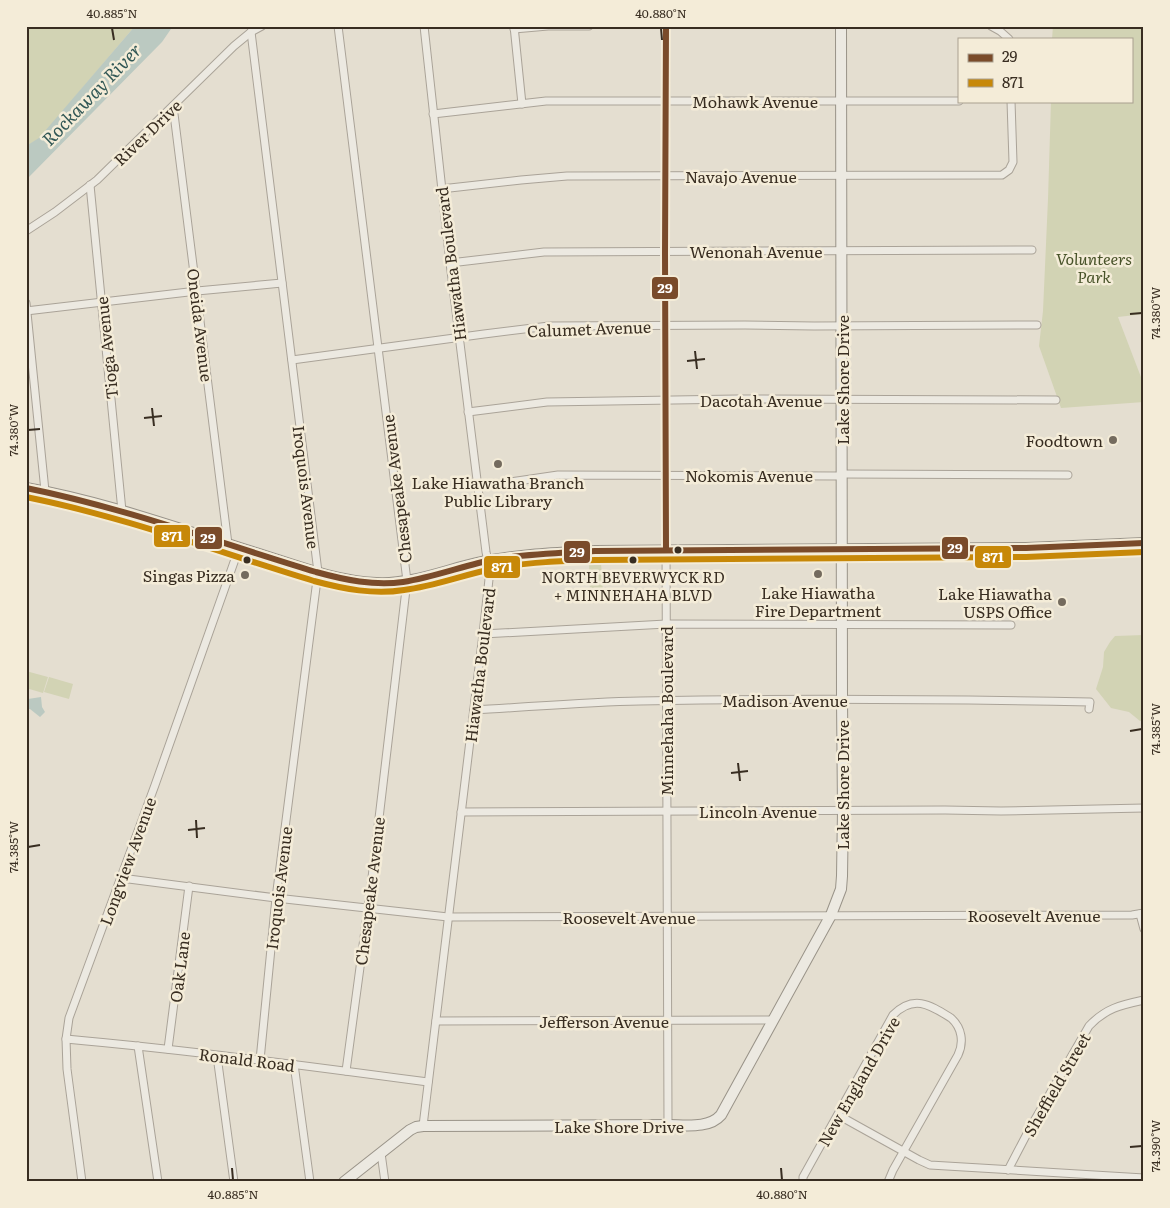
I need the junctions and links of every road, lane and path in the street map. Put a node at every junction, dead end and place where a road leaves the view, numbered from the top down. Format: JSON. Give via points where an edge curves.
{"nodes":[{"id":1,"x":262,"y":26,"type":"edge"},
{"id":2,"x":338,"y":26,"type":"edge"},
{"id":3,"x":424,"y":26,"type":"edge"},
{"id":4,"x":589,"y":26,"type":"edge"},
{"id":5,"x":666,"y":26,"type":"edge"},
{"id":6,"x":841,"y":26,"type":"edge"},
{"id":7,"x":991,"y":26,"type":"edge"},
{"id":8,"x":514,"y":28,"type":"edge"},
{"id":9,"x":251,"y":32,"type":"junction"},
{"id":10,"x":1008,"y":38,"type":"edge"},
{"id":11,"x":841,"y":101,"type":"junction"},
{"id":12,"x":958,"y":101,"type":"edge"},
{"id":13,"x":666,"y":102,"type":"junction"},
{"id":14,"x":1011,"y":102,"type":"edge"},
{"id":15,"x":522,"y":104,"type":"junction"},
{"id":16,"x":174,"y":106,"type":"junction"},
{"id":17,"x":433,"y":114,"type":"junction"},
{"id":18,"x":665,"y":176,"type":"junction"},
{"id":19,"x":842,"y":176,"type":"junction"},
{"id":20,"x":90,"y":185,"type":"junction"},
{"id":21,"x":441,"y":190,"type":"junction"},
{"id":22,"x":26,"y":231,"type":"edge"},
{"id":23,"x":1032,"y":250,"type":"dead end"},
{"id":24,"x":842,"y":251,"type":"junction"},
{"id":25,"x":665,"y":252,"type":"junction"},
{"id":26,"x":450,"y":263,"type":"junction"},
{"id":27,"x":282,"y":283,"type":"junction"},
{"id":28,"x":197,"y":291,"type":"junction"},
{"id":29,"x":101,"y":303,"type":"junction"},
{"id":30,"x":26,"y":308,"type":"edge"},
{"id":31,"x":665,"y":325,"type":"junction"},
{"id":32,"x":1038,"y":325,"type":"dead end"},
{"id":33,"x":841,"y":326,"type":"junction"},
{"id":34,"x":459,"y":338,"type":"junction"},
{"id":35,"x":378,"y":349,"type":"junction"},
{"id":36,"x":292,"y":360,"type":"junction"},
{"id":37,"x":666,"y":400,"type":"junction"},
{"id":38,"x":841,"y":400,"type":"junction"},
{"id":39,"x":1056,"y":400,"type":"dead end"},
{"id":40,"x":468,"y":412,"type":"junction"},
{"id":41,"x":666,"y":475,"type":"junction"},
{"id":42,"x":842,"y":475,"type":"junction"},
{"id":43,"x":1068,"y":475,"type":"dead end"},
{"id":44,"x":478,"y":486,"type":"junction"},
{"id":45,"x":26,"y":488,"type":"edge"},
{"id":46,"x":45,"y":491,"type":"junction"},
{"id":47,"x":122,"y":511,"type":"junction"},
{"id":48,"x":1144,"y":543,"type":"edge"},
{"id":49,"x":228,"y":544,"type":"junction"},
{"id":50,"x":239,"y":548,"type":"junction"},
{"id":51,"x":666,"y":550,"type":"junction"},
{"id":52,"x":842,"y":550,"type":"junction"},
{"id":53,"x":488,"y":561,"type":"junction"},
{"id":54,"x":318,"y":572,"type":"junction"},
{"id":55,"x":407,"y":581,"type":"junction"},
{"id":56,"x":666,"y":624,"type":"junction"},
{"id":57,"x":842,"y":624,"type":"junction"},
{"id":58,"x":1011,"y":625,"type":"dead end"},
{"id":59,"x":483,"y":634,"type":"junction"},
{"id":60,"x":842,"y":699,"type":"junction"},
{"id":61,"x":666,"y":701,"type":"junction"},
{"id":62,"x":1090,"y":709,"type":"dead end"},
{"id":63,"x":474,"y":710,"type":"junction"},
{"id":64,"x":1144,"y":808,"type":"edge"},
{"id":65,"x":843,"y":810,"type":"junction"},
{"id":66,"x":667,"y":811,"type":"junction"},
{"id":67,"x":462,"y":812,"type":"junction"},
{"id":68,"x":121,"y":878,"type":"junction"},
{"id":69,"x":189,"y":886,"type":"junction"},
{"id":70,"x":276,"y":898,"type":"junction"},
{"id":71,"x":368,"y":908,"type":"junction"},
{"id":72,"x":1142,"y":913,"type":"edge"},
{"id":73,"x":831,"y":915,"type":"junction"},
{"id":74,"x":448,"y":917,"type":"junction"},
{"id":75,"x":667,"y":917,"type":"junction"},
{"id":76,"x":1144,"y":929,"type":"edge"},
{"id":77,"x":1144,"y":1000,"type":"edge"},
{"id":78,"x":773,"y":1020,"type":"junction"},
{"id":79,"x":668,"y":1021,"type":"junction"},
{"id":80,"x":436,"y":1022,"type":"junction"},
{"id":81,"x":66,"y":1039,"type":"junction"},
{"id":82,"x":138,"y":1046,"type":"junction"},
{"id":83,"x":168,"y":1049,"type":"junction"},
{"id":84,"x":217,"y":1056,"type":"junction"},
{"id":85,"x":260,"y":1060,"type":"junction"},
{"id":86,"x":294,"y":1064,"type":"junction"},
{"id":87,"x":346,"y":1071,"type":"junction"},
{"id":88,"x":428,"y":1082,"type":"junction"},
{"id":89,"x":838,"y":1115,"type":"junction"},
{"id":90,"x":423,"y":1126,"type":"junction"},
{"id":91,"x":668,"y":1126,"type":"junction"},
{"id":92,"x":904,"y":1151,"type":"junction"},
{"id":93,"x":381,"y":1153,"type":"junction"},
{"id":94,"x":1008,"y":1170,"type":"junction"},
{"id":95,"x":1144,"y":1178,"type":"edge"},
{"id":96,"x":1090,"y":1179,"type":"edge"},
{"id":97,"x":82,"y":1182,"type":"edge"},
{"id":98,"x":158,"y":1182,"type":"edge"},
{"id":99,"x":234,"y":1182,"type":"edge"},
{"id":100,"x":310,"y":1182,"type":"edge"},
{"id":101,"x":344,"y":1182,"type":"edge"},
{"id":102,"x":385,"y":1182,"type":"edge"},
{"id":103,"x":802,"y":1182,"type":"edge"},
{"id":104,"x":888,"y":1182,"type":"edge"}],
"edges":[{"from":1,"to":9,"type":"street","name":"River Drive"},
{"from":2,"to":35,"type":"street","name":"Chesapeake Avenue"},
{"from":3,"to":17,"type":"street","name":"Hiawatha Boulevard"},
{"from":4,"to":8,"type":"street"},
{"from":5,"to":13,"type":"street","name":"Minnehaha Boulevard"},
{"from":6,"to":11,"type":"street","name":"Lake Shore Drive"},
{"from":7,"to":10,"type":"street"},
{"from":8,"to":15,"type":"street"},
{"from":9,"to":16,"type":"street","name":"River Drive"},
{"from":9,"to":27,"type":"street","name":"Iroquois Avenue"},
{"from":11,"to":12,"type":"street","name":"Mohawk Avenue"},
{"from":11,"to":13,"type":"street","name":"Mohawk Avenue"},
{"from":11,"to":19,"type":"street","name":"Lake Shore Drive"},
{"from":13,"to":15,"type":"street","name":"Mohawk Avenue","via":[[546,101]]},
{"from":13,"to":18,"type":"street","name":"Minnehaha Boulevard"},
{"from":14,"to":19,"type":"street","name":"Navajo Avenue","via":[[1013,162],[1010,170],[1002,175]]},
{"from":15,"to":17,"type":"street","name":"Mohawk Avenue"},
{"from":16,"to":20,"type":"street","name":"River Drive"},
{"from":16,"to":28,"type":"street","name":"Oneida Avenue"},
{"from":17,"to":21,"type":"street","name":"Hiawatha Boulevard"},
{"from":18,"to":19,"type":"street","name":"Navajo Avenue"},
{"from":18,"to":21,"type":"street","name":"Navajo Avenue","via":[[567,176]]},
{"from":18,"to":25,"type":"street","name":"Minnehaha Boulevard"},
{"from":19,"to":24,"type":"street","name":"Lake Shore Drive"},
{"from":20,"to":22,"type":"street","name":"River Drive"},
{"from":20,"to":29,"type":"street","name":"Tioga Avenue"},
{"from":21,"to":26,"type":"street","name":"Hiawatha Boulevard"},
{"from":23,"to":24,"type":"street","name":"Wenonah Avenue"},
{"from":24,"to":25,"type":"street","name":"Wenonah Avenue"},
{"from":24,"to":33,"type":"street","name":"Lake Shore Drive"},
{"from":25,"to":26,"type":"street","name":"Wenonah Avenue","via":[[544,252]]},
{"from":25,"to":31,"type":"street","name":"Minnehaha Boulevard"},
{"from":26,"to":34,"type":"street","name":"Hiawatha Boulevard"},
{"from":27,"to":28,"type":"street"},
{"from":27,"to":36,"type":"street","name":"Iroquois Avenue"},
{"from":28,"to":29,"type":"street"},
{"from":28,"to":49,"type":"street","name":"Oneida Avenue"},
{"from":29,"to":30,"type":"street"},
{"from":29,"to":47,"type":"street","name":"Tioga Avenue"},
{"from":30,"to":46,"type":"street"},
{"from":31,"to":33,"type":"street","name":"Calumet Avenue"},
{"from":31,"to":34,"type":"street","name":"Calumet Avenue","via":[[549,326]]},
{"from":31,"to":37,"type":"street","name":"Minnehaha Boulevard"},
{"from":32,"to":33,"type":"street","name":"Calumet Avenue"},
{"from":33,"to":38,"type":"street","name":"Lake Shore Drive"},
{"from":34,"to":35,"type":"street","name":"Calumet Avenue"},
{"from":34,"to":40,"type":"street","name":"Hiawatha Boulevard"},
{"from":35,"to":36,"type":"street","name":"Calumet Avenue"},
{"from":35,"to":55,"type":"street","name":"Chesapeake Avenue"},
{"from":36,"to":54,"type":"street","name":"Iroquois Avenue"},
{"from":37,"to":38,"type":"street","name":"Dacotah Avenue"},
{"from":37,"to":40,"type":"street","name":"Dacotah Avenue","via":[[547,402]]},
{"from":37,"to":41,"type":"street","name":"Minnehaha Boulevard"},
{"from":38,"to":39,"type":"street","name":"Dacotah Avenue"},
{"from":38,"to":42,"type":"street","name":"Lake Shore Drive"},
{"from":40,"to":44,"type":"street","name":"Hiawatha Boulevard"},
{"from":41,"to":42,"type":"street","name":"Nokomis Avenue"},
{"from":41,"to":44,"type":"street","name":"Nokomis Avenue","via":[[558,475]]},
{"from":41,"to":51,"type":"street","name":"Minnehaha Boulevard"},
{"from":42,"to":43,"type":"street","name":"Nokomis Avenue"},
{"from":42,"to":52,"type":"street","name":"Lake Shore Drive"},
{"from":44,"to":53,"type":"street","name":"Hiawatha Boulevard"},
{"from":45,"to":46,"type":"street"},
{"from":46,"to":47,"type":"street"},
{"from":47,"to":49,"type":"street"},
{"from":48,"to":52,"type":"street"},
{"from":49,"to":50,"type":"street"},
{"from":50,"to":54,"type":"street"},
{"from":50,"to":68,"type":"street","name":"Longview Avenue"},
{"from":51,"to":52,"type":"street"},
{"from":51,"to":53,"type":"street","via":[[552,554]]},
{"from":51,"to":56,"type":"street","name":"Minnehaha Boulevard"},
{"from":52,"to":57,"type":"street","name":"Lake Shore Drive"},
{"from":53,"to":55,"type":"street"},
{"from":53,"to":59,"type":"street","name":"Hiawatha Boulevard","via":[[490,570]]},
{"from":54,"to":55,"type":"street","via":[[357,582]]},
{"from":54,"to":70,"type":"street","name":"Iroquois Avenue"},
{"from":55,"to":71,"type":"street","name":"Chesapeake Avenue"},
{"from":56,"to":57,"type":"street"},
{"from":56,"to":59,"type":"street"},
{"from":56,"to":61,"type":"street","name":"Minnehaha Boulevard"},
{"from":57,"to":58,"type":"street"},
{"from":57,"to":60,"type":"street","name":"Lake Shore Drive"},
{"from":59,"to":63,"type":"street","name":"Hiawatha Boulevard"},
{"from":60,"to":61,"type":"street","name":"Madison Avenue"},
{"from":60,"to":62,"type":"street","name":"Madison Avenue","via":[[1090,702]]},
{"from":60,"to":65,"type":"street","name":"Lake Shore Drive"},
{"from":61,"to":63,"type":"street","name":"Madison Avenue"},
{"from":61,"to":66,"type":"street","name":"Minnehaha Boulevard"},
{"from":63,"to":67,"type":"street","name":"Hiawatha Boulevard"},
{"from":64,"to":65,"type":"street","name":"Lincoln Avenue"},
{"from":65,"to":66,"type":"street","name":"Lincoln Avenue"},
{"from":65,"to":73,"type":"street","name":"Lake Shore Drive","via":[[842,883]]},
{"from":66,"to":67,"type":"street","name":"Lincoln Avenue"},
{"from":66,"to":75,"type":"street","name":"Minnehaha Boulevard"},
{"from":67,"to":74,"type":"street","name":"Hiawatha Boulevard"},
{"from":68,"to":69,"type":"street","name":"Roosevelt Avenue"},
{"from":68,"to":81,"type":"street","name":"Longview Avenue","via":[[69,1018]]},
{"from":69,"to":70,"type":"street","name":"Roosevelt Avenue"},
{"from":69,"to":83,"type":"street","name":"Oak Lane"},
{"from":70,"to":71,"type":"street","name":"Roosevelt Avenue"},
{"from":70,"to":85,"type":"street","name":"Iroquois Avenue"},
{"from":71,"to":74,"type":"street","name":"Roosevelt Avenue"},
{"from":71,"to":87,"type":"street","name":"Chesapeake Avenue"},
{"from":72,"to":73,"type":"street","name":"Roosevelt Avenue"},
{"from":72,"to":76,"type":"street"},
{"from":73,"to":75,"type":"street","name":"Roosevelt Avenue"},
{"from":73,"to":78,"type":"street","name":"Lake Shore Drive"},
{"from":74,"to":75,"type":"street","name":"Roosevelt Avenue"},
{"from":74,"to":80,"type":"street","name":"Hiawatha Boulevard"},
{"from":75,"to":79,"type":"street","name":"Minnehaha Boulevard"},
{"from":77,"to":94,"type":"street","name":"Sheffield Street","via":[[1110,1009],[1089,1026]]},
{"from":78,"to":79,"type":"street","name":"Jefferson Avenue"},
{"from":78,"to":91,"type":"street","name":"Lake Shore Drive","via":[[718,1119],[710,1124]]},
{"from":79,"to":80,"type":"street","name":"Jefferson Avenue"},
{"from":79,"to":91,"type":"street","name":"Minnehaha Boulevard"},
{"from":80,"to":88,"type":"street","name":"Hiawatha Boulevard"},
{"from":81,"to":82,"type":"street","name":"Ronald Road"},
{"from":81,"to":97,"type":"street","name":"Longview Avenue","via":[[66,1069]]},
{"from":82,"to":83,"type":"street","name":"Ronald Road"},
{"from":82,"to":98,"type":"street"},
{"from":83,"to":84,"type":"street","name":"Ronald Road"},
{"from":84,"to":85,"type":"street","name":"Ronald Road"},
{"from":84,"to":99,"type":"street"},
{"from":85,"to":86,"type":"street","name":"Ronald Road"},
{"from":86,"to":87,"type":"street","name":"Ronald Road"},
{"from":86,"to":100,"type":"street"},
{"from":87,"to":88,"type":"street","name":"Ronald Road"},
{"from":88,"to":90,"type":"street","name":"Hiawatha Boulevard"},
{"from":89,"to":92,"type":"street"},
{"from":89,"to":92,"type":"street","name":"New England Drive","via":[[893,1015],[912,1004],[930,1006],[957,1025],[962,1037],[961,1047]]},
{"from":89,"to":103,"type":"street","name":"New England Drive"},
{"from":90,"to":91,"type":"street","name":"Lake Shore Drive"},
{"from":90,"to":93,"type":"street","name":"Lake Shore Drive","via":[[410,1130]]},
{"from":92,"to":94,"type":"street","via":[[930,1165]]},
{"from":92,"to":104,"type":"street","name":"New England Drive"},
{"from":93,"to":101,"type":"street","name":"Lake Shore Drive"},
{"from":93,"to":102,"type":"street"},
{"from":94,"to":96,"type":"street"},
{"from":95,"to":96,"type":"street"}]}
